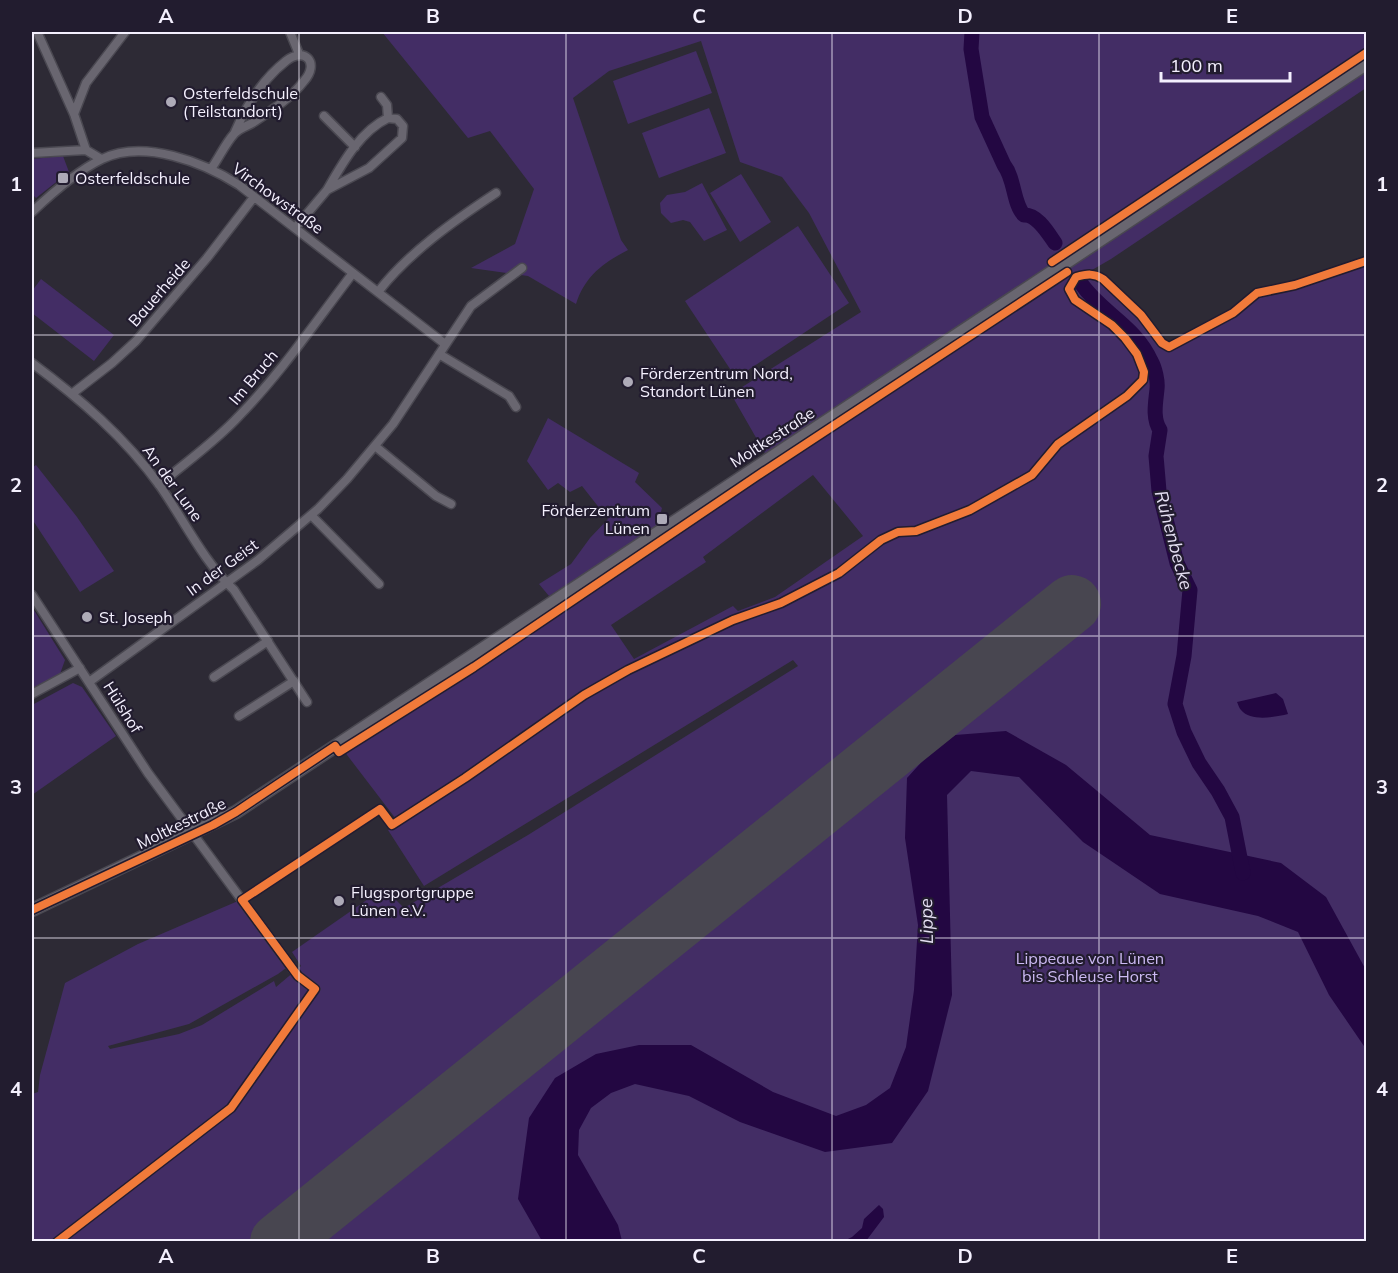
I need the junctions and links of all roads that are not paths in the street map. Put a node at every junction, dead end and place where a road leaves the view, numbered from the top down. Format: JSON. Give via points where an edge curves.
{"nodes":[{"id":1,"x":125,"y":32,"type":"edge"},
{"id":2,"x":290,"y":32,"type":"edge"},
{"id":3,"x":38,"y":34,"type":"dead end"},
{"id":4,"x":299,"y":54,"type":"junction"},
{"id":5,"x":1366,"y":64,"type":"edge"},
{"id":6,"x":381,"y":97,"type":"dead end"},
{"id":7,"x":74,"y":114,"type":"junction"},
{"id":8,"x":324,"y":116,"type":"dead end"},
{"id":9,"x":388,"y":118,"type":"junction"},
{"id":10,"x":235,"y":132,"type":"junction"},
{"id":11,"x":355,"y":147,"type":"junction"},
{"id":12,"x":86,"y":150,"type":"junction"},
{"id":13,"x":32,"y":153,"type":"edge"},
{"id":14,"x":101,"y":159,"type":"junction"},
{"id":15,"x":211,"y":169,"type":"junction"},
{"id":16,"x":327,"y":190,"type":"junction"},
{"id":17,"x":496,"y":193,"type":"dead end"},
{"id":18,"x":254,"y":197,"type":"junction"},
{"id":19,"x":32,"y":212,"type":"edge"},
{"id":20,"x":295,"y":228,"type":"junction"},
{"id":21,"x":522,"y":268,"type":"dead end"},
{"id":22,"x":352,"y":273,"type":"junction"},
{"id":23,"x":378,"y":292,"type":"junction"},
{"id":24,"x":445,"y":344,"type":"junction"},
{"id":25,"x":439,"y":354,"type":"junction"},
{"id":26,"x":32,"y":363,"type":"edge"},
{"id":27,"x":73,"y":393,"type":"junction"},
{"id":28,"x":516,"y":407,"type":"dead end"},
{"id":29,"x":375,"y":446,"type":"junction"},
{"id":30,"x":159,"y":485,"type":"junction"},
{"id":31,"x":451,"y":504,"type":"dead end"},
{"id":32,"x":311,"y":515,"type":"junction"},
{"id":33,"x":227,"y":582,"type":"junction"},
{"id":34,"x":379,"y":584,"type":"dead end"},
{"id":35,"x":32,"y":595,"type":"edge"},
{"id":36,"x":268,"y":641,"type":"junction"},
{"id":37,"x":80,"y":668,"type":"junction"},
{"id":38,"x":214,"y":677,"type":"dead end"},
{"id":39,"x":294,"y":681,"type":"junction"},
{"id":40,"x":89,"y":682,"type":"junction"},
{"id":41,"x":32,"y":694,"type":"edge"},
{"id":42,"x":307,"y":702,"type":"dead end"},
{"id":43,"x":239,"y":716,"type":"dead end"},
{"id":44,"x":192,"y":834,"type":"junction"},
{"id":45,"x":32,"y":910,"type":"edge"},
{"id":46,"x":315,"y":989,"type":"dead end"}],
"edges":[{"from":1,"to":7,"type":"street","via":[[86,83]]},
{"from":2,"to":4,"type":"street"},
{"from":3,"to":7,"type":"street"},
{"from":4,"to":10,"type":"street","via":[[274,72],[246,109]]},
{"from":4,"to":10,"type":"street","via":[[311,63],[304,82],[272,110]]},
{"from":5,"to":44,"type":"street","name":"Moltkestraße","via":[[236,812]]},
{"from":6,"to":9,"type":"street","via":[[387,105]]},
{"from":7,"to":12,"type":"street"},
{"from":8,"to":11,"type":"street"},
{"from":9,"to":11,"type":"street"},
{"from":9,"to":16,"type":"street","via":[[397,119],[403,126],[398,143],[369,168]]},
{"from":10,"to":15,"type":"street"},
{"from":11,"to":16,"type":"street"},
{"from":12,"to":13,"type":"street"},
{"from":12,"to":14,"type":"street"},
{"from":14,"to":15,"type":"street","name":"Virchowstraße","via":[[124,153],[166,154]]},
{"from":14,"to":19,"type":"street"},
{"from":15,"to":18,"type":"street","name":"Virchowstraße"},
{"from":16,"to":20,"type":"street"},
{"from":17,"to":23,"type":"street","via":[[455,220]]},
{"from":18,"to":20,"type":"street","name":"Virchowstraße"},
{"from":18,"to":27,"type":"street","name":"Bauerheide","via":[[136,341]]},
{"from":20,"to":22,"type":"street","name":"Virchowstraße"},
{"from":21,"to":24,"type":"street","name":"In der Geist","via":[[471,306]]},
{"from":22,"to":23,"type":"street","name":"Virchowstraße"},
{"from":22,"to":30,"type":"street","name":"Im Bruch","via":[[251,404]]},
{"from":23,"to":24,"type":"street","name":"Virchowstraße"},
{"from":24,"to":25,"type":"street","name":"In der Geist"},
{"from":25,"to":28,"type":"street","via":[[509,396]]},
{"from":25,"to":29,"type":"street","name":"In der Geist"},
{"from":26,"to":27,"type":"street","name":"An der Lune"},
{"from":27,"to":30,"type":"street","name":"An der Lune","via":[[130,449]]},
{"from":29,"to":31,"type":"street"},
{"from":29,"to":32,"type":"street","name":"In der Geist"},
{"from":30,"to":33,"type":"street","name":"An der Lune"},
{"from":32,"to":33,"type":"street","name":"In der Geist"},
{"from":32,"to":34,"type":"street"},
{"from":33,"to":36,"type":"street","name":"An der Lune"},
{"from":33,"to":40,"type":"street","name":"In der Geist"},
{"from":35,"to":37,"type":"street","name":"Hülshof"},
{"from":36,"to":38,"type":"street"},
{"from":36,"to":39,"type":"street","name":"An der Lune"},
{"from":37,"to":40,"type":"street","name":"Hülshof"},
{"from":37,"to":41,"type":"street"},
{"from":39,"to":42,"type":"street","name":"An der Lune"},
{"from":39,"to":43,"type":"street"},
{"from":40,"to":44,"type":"street","name":"Hülshof"},
{"from":44,"to":45,"type":"street","name":"Moltkestraße"},
{"from":44,"to":46,"type":"street","name":"Moltkestraße","via":[[298,976]]}]}
